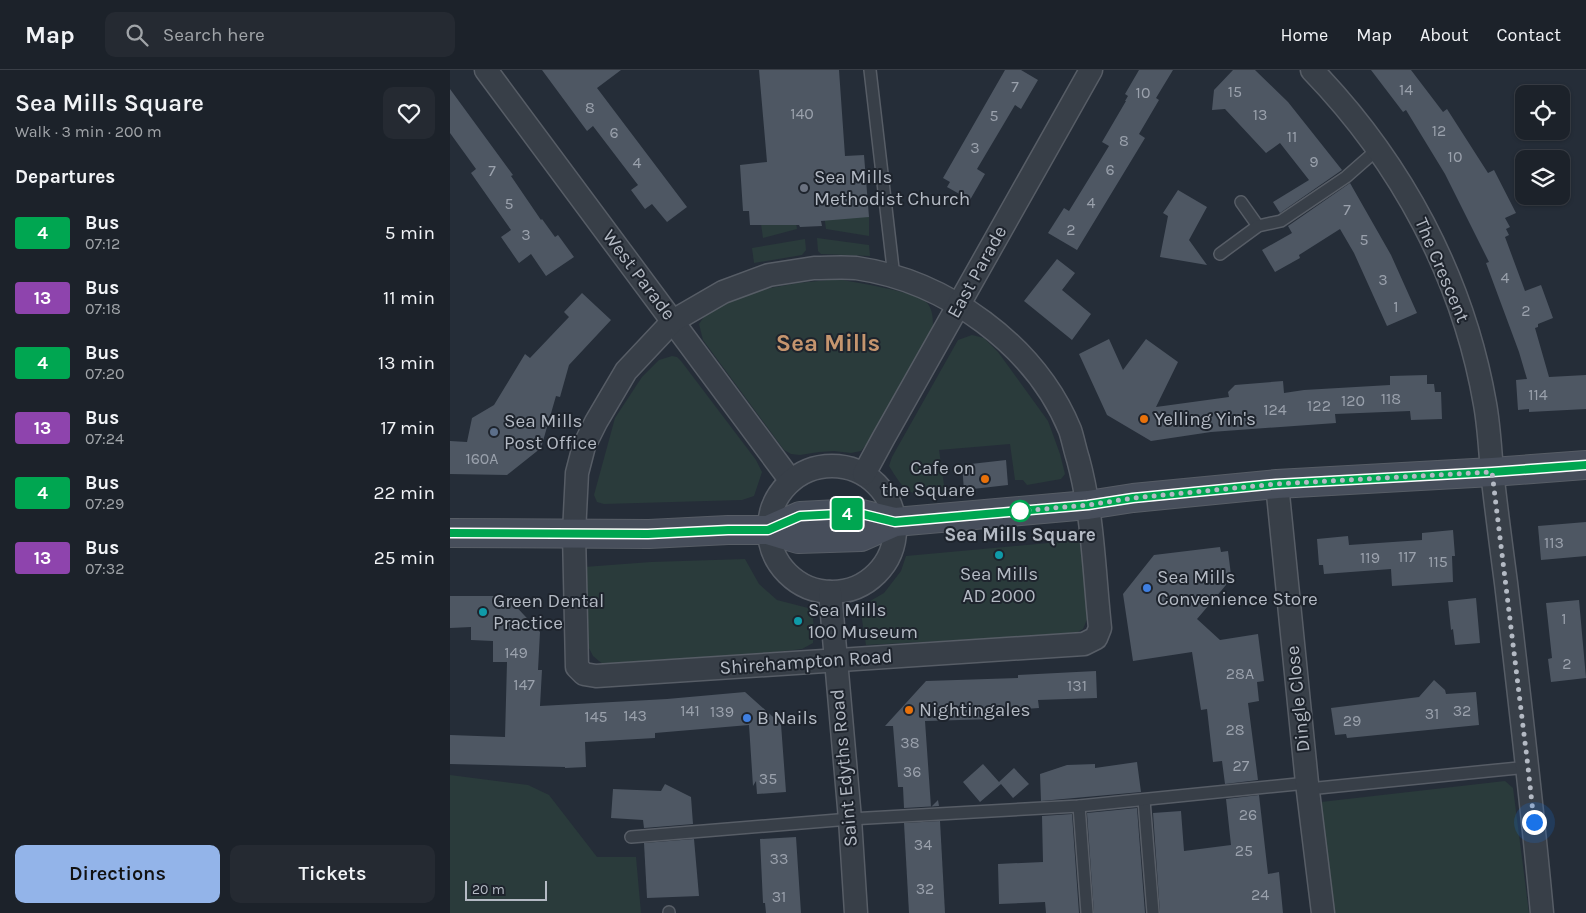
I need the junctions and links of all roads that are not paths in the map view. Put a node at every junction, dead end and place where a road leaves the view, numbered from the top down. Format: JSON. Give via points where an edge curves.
{"nodes":[{"id":1,"x":486,"y":70,"type":"edge"},
{"id":2,"x":870,"y":70,"type":"edge"},
{"id":3,"x":1091,"y":70,"type":"edge"},
{"id":4,"x":1312,"y":70,"type":"edge"},
{"id":5,"x":1378,"y":148,"type":"junction"},
{"id":6,"x":1241,"y":202,"type":"dead end"},
{"id":7,"x":1258,"y":226,"type":"junction"},
{"id":8,"x":1220,"y":254,"type":"dead end"},
{"id":9,"x":894,"y":277,"type":"junction"},
{"id":10,"x":958,"y":304,"type":"junction"},
{"id":11,"x":673,"y":321,"type":"junction"},
{"id":12,"x":1586,"y":465,"type":"edge"},
{"id":13,"x":1492,"y":472,"type":"junction"},
{"id":14,"x":864,"y":474,"type":"junction"},
{"id":15,"x":791,"y":481,"type":"junction"},
{"id":16,"x":1276,"y":484,"type":"junction"},
{"id":17,"x":1088,"y":505,"type":"junction"},
{"id":18,"x":895,"y":522,"type":"junction"},
{"id":19,"x":768,"y":530,"type":"junction"},
{"id":20,"x":450,"y":533,"type":"edge"},
{"id":21,"x":574,"y":533,"type":"junction"},
{"id":22,"x":830,"y":592,"type":"junction"},
{"id":23,"x":835,"y":660,"type":"junction"},
{"id":24,"x":1528,"y":767,"type":"junction"},
{"id":25,"x":1307,"y":786,"type":"junction"},
{"id":26,"x":1144,"y":800,"type":"junction"},
{"id":27,"x":1079,"y":806,"type":"junction"},
{"id":28,"x":850,"y":819,"type":"junction"},
{"id":29,"x":631,"y":837,"type":"dead end"},
{"id":30,"x":856,"y":913,"type":"edge"},
{"id":31,"x":1087,"y":913,"type":"edge"},
{"id":32,"x":1154,"y":913,"type":"edge"},
{"id":33,"x":1323,"y":913,"type":"edge"},
{"id":34,"x":1542,"y":913,"type":"edge"}],
"edges":[{"from":1,"to":11,"type":"street","name":"West Parade"},
{"from":2,"to":9,"type":"lane"},
{"from":3,"to":10,"type":"street","name":"East Parade"},
{"from":4,"to":5,"type":"street","name":"The Crescent","via":[[1334,92]]},
{"from":5,"to":7,"type":"lane","via":[[1346,177],[1282,221]]},
{"from":5,"to":13,"type":"street","name":"The Crescent","via":[[1436,246],[1466,328],[1485,404]]},
{"from":6,"to":7,"type":"lane"},
{"from":7,"to":8,"type":"lane"},
{"from":9,"to":10,"type":"street","name":"Shirehampton Road"},
{"from":9,"to":11,"type":"street","name":"Shirehampton Road","via":[[855,268],[814,268],[769,275],[724,292]]},
{"from":10,"to":14,"type":"street","name":"East Parade"},
{"from":10,"to":17,"type":"street","name":"Shirehampton Road","via":[[1008,342],[1047,386],[1070,430]]},
{"from":11,"to":15,"type":"street","name":"West Parade"},
{"from":11,"to":21,"type":"street","name":"Shirehampton Road","via":[[626,371],[584,446],[577,473]]},
{"from":12,"to":13,"type":"main road"},
{"from":13,"to":16,"type":"main road"},
{"from":13,"to":24,"type":"street"},
{"from":14,"to":15,"type":"street","via":[[846,467],[827,466],[807,470]]},
{"from":14,"to":18,"type":"street","via":[[880,486],[890,503]]},
{"from":15,"to":19,"type":"street","via":[[778,494]]},
{"from":16,"to":17,"type":"main road"},
{"from":16,"to":25,"type":"street","name":"Dingle Close"},
{"from":17,"to":18,"type":"main road"},
{"from":17,"to":23,"type":"street","name":"Shirehampton Road","via":[[1100,628],[1096,638],[1084,644]]},
{"from":18,"to":19,"type":"main road","via":[[858,513],[800,516]]},
{"from":18,"to":22,"type":"street","via":[[894,544],[885,564],[858,586]]},
{"from":19,"to":21,"type":"main road"},
{"from":19,"to":22,"type":"street","via":[[780,566],[794,580],[811,589]]},
{"from":20,"to":21,"type":"main road"},
{"from":21,"to":23,"type":"street","name":"Shirehampton Road","via":[[577,667],[584,674],[596,676]]},
{"from":22,"to":23,"type":"street","name":"Saint Edyths Road"},
{"from":23,"to":28,"type":"street","name":"Saint Edyths Road"},
{"from":24,"to":25,"type":"lane"},
{"from":24,"to":34,"type":"street"},
{"from":25,"to":26,"type":"lane"},
{"from":25,"to":33,"type":"street","name":"Dingle Close"},
{"from":26,"to":27,"type":"lane"},
{"from":26,"to":32,"type":"lane"},
{"from":27,"to":28,"type":"lane"},
{"from":27,"to":31,"type":"lane"},
{"from":28,"to":29,"type":"lane"},
{"from":28,"to":30,"type":"street","name":"Saint Edyths Road"}]}
